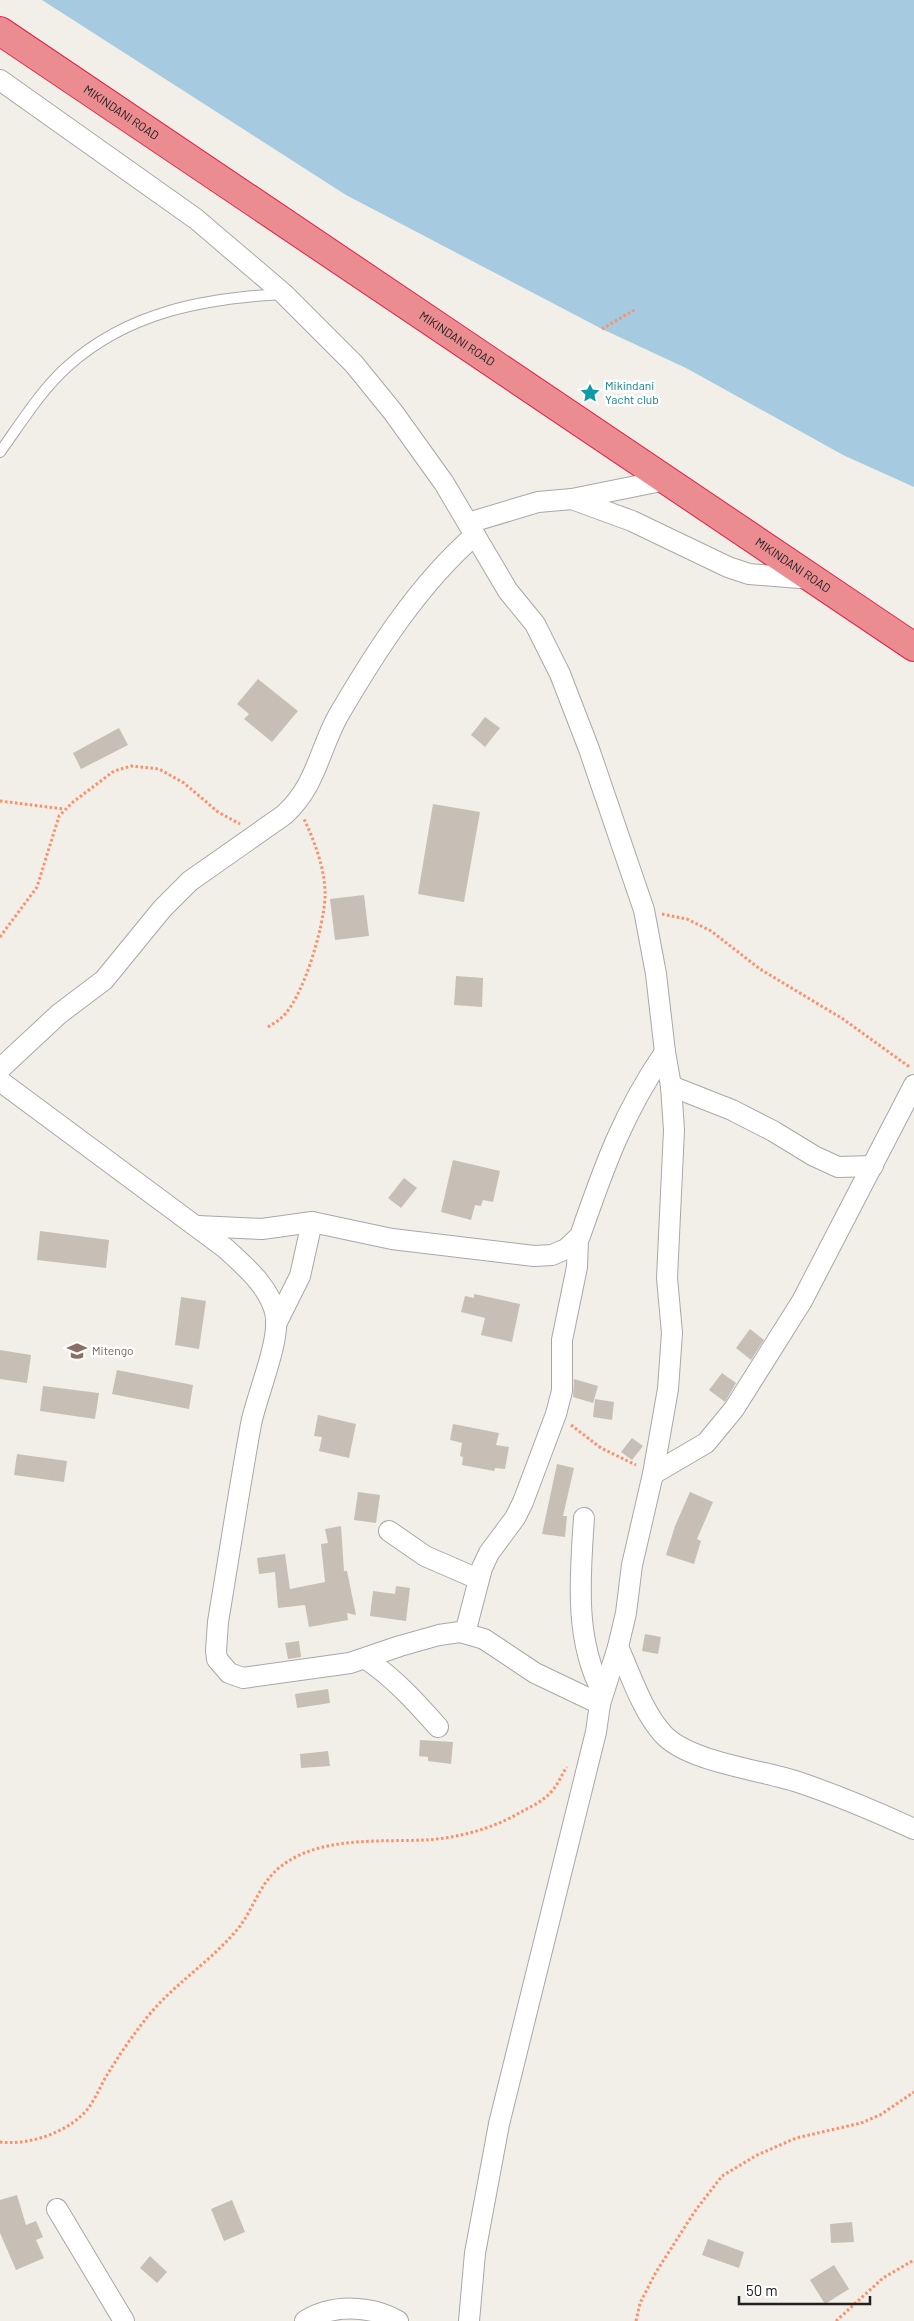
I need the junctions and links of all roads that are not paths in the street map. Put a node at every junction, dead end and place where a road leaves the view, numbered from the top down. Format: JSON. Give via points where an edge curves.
{"nodes":[{"id":1,"x":0,"y":31,"type":"edge"},
{"id":2,"x":0,"y":80,"type":"edge"},
{"id":3,"x":284,"y":294,"type":"junction"},
{"id":4,"x":0,"y":452,"type":"edge"},
{"id":5,"x":666,"y":480,"type":"junction"},
{"id":6,"x":572,"y":499,"type":"junction"},
{"id":7,"x":472,"y":529,"type":"junction"},
{"id":8,"x":814,"y":580,"type":"junction"},
{"id":9,"x":914,"y":647,"type":"edge"},
{"id":10,"x":664,"y":1052,"type":"junction"},
{"id":11,"x":0,"y":1069,"type":"edge"},
{"id":12,"x":0,"y":1081,"type":"edge"},
{"id":13,"x":914,"y":1085,"type":"edge"},
{"id":14,"x":671,"y":1086,"type":"junction"},
{"id":15,"x":873,"y":1166,"type":"junction"},
{"id":16,"x":312,"y":1222,"type":"junction"},
{"id":17,"x":198,"y":1226,"type":"junction"},
{"id":18,"x":578,"y":1239,"type":"junction"},
{"id":19,"x":276,"y":1324,"type":"junction"},
{"id":20,"x":653,"y":1474,"type":"junction"},
{"id":21,"x":584,"y":1518,"type":"dead end"},
{"id":22,"x":389,"y":1530,"type":"dead end"},
{"id":23,"x":478,"y":1579,"type":"junction"},
{"id":24,"x":465,"y":1633,"type":"junction"},
{"id":25,"x":618,"y":1647,"type":"junction"},
{"id":26,"x":366,"y":1659,"type":"junction"},
{"id":27,"x":601,"y":1699,"type":"junction"},
{"id":28,"x":438,"y":1727,"type":"dead end"},
{"id":29,"x":914,"y":1829,"type":"edge"},
{"id":30,"x":57,"y":2209,"type":"dead end"},
{"id":31,"x":124,"y":2321,"type":"edge"},
{"id":32,"x":305,"y":2321,"type":"edge"},
{"id":33,"x":398,"y":2321,"type":"edge"},
{"id":34,"x":469,"y":2321,"type":"edge"}],
"edges":[{"from":1,"to":5,"type":"highway","name":"MIKINDANI ROAD"},
{"from":2,"to":3,"type":"street","via":[[196,219]]},
{"from":3,"to":4,"type":"lane","via":[[200,302],[131,324],[67,366]]},
{"from":3,"to":7,"type":"street","via":[[359,371],[444,483]]},
{"from":5,"to":6,"type":"street"},
{"from":5,"to":8,"type":"highway","name":"MIKINDANI ROAD"},
{"from":6,"to":7,"type":"street","via":[[538,502]]},
{"from":6,"to":8,"type":"street","via":[[632,521],[728,567],[749,574]]},
{"from":7,"to":10,"type":"street","via":[[508,591],[535,624],[549,650],[589,749],[644,910],[656,974]]},
{"from":7,"to":11,"type":"street","via":[[457,551],[423,587],[379,650],[338,716],[306,791],[297,803],[190,881],[162,909],[104,980],[60,1014]]},
{"from":8,"to":9,"type":"highway","name":"MIKINDANI ROAD"},
{"from":10,"to":14,"type":"street"},
{"from":10,"to":18,"type":"street","via":[[624,1118]]},
{"from":12,"to":17,"type":"street"},
{"from":13,"to":15,"type":"street"},
{"from":14,"to":15,"type":"street","via":[[732,1110],[838,1167]]},
{"from":14,"to":20,"type":"street","via":[[674,1130],[666,1278],[672,1333],[668,1389]]},
{"from":15,"to":20,"type":"street","via":[[802,1301],[734,1409],[706,1443]]},
{"from":16,"to":17,"type":"street","via":[[262,1229]]},
{"from":16,"to":18,"type":"street","via":[[392,1239],[534,1256],[560,1252]]},
{"from":16,"to":19,"type":"street","via":[[300,1276]]},
{"from":17,"to":19,"type":"street","via":[[256,1279],[269,1298]]},
{"from":18,"to":23,"type":"street","via":[[577,1267],[562,1340],[562,1391],[556,1414],[524,1502],[489,1553]]},
{"from":19,"to":26,"type":"street","via":[[252,1422],[218,1622],[217,1660],[229,1673],[243,1678]]},
{"from":20,"to":25,"type":"street","via":[[632,1565]]},
{"from":21,"to":27,"type":"street","via":[[581,1610],[589,1662]]},
{"from":22,"to":23,"type":"street","via":[[425,1556]]},
{"from":23,"to":24,"type":"street"},
{"from":24,"to":26,"type":"street","via":[[439,1635]]},
{"from":24,"to":27,"type":"street","via":[[484,1639],[535,1673]]},
{"from":25,"to":27,"type":"street"},
{"from":25,"to":29,"type":"street","via":[[654,1720],[676,1745],[706,1758],[800,1783]]},
{"from":26,"to":28,"type":"street","via":[[388,1674]]},
{"from":27,"to":34,"type":"street","via":[[596,1732],[499,2124],[475,2253]]},
{"from":30,"to":31,"type":"street"},
{"from":32,"to":33,"type":"street","via":[[325,2312],[351,2309],[375,2312]]}]}
